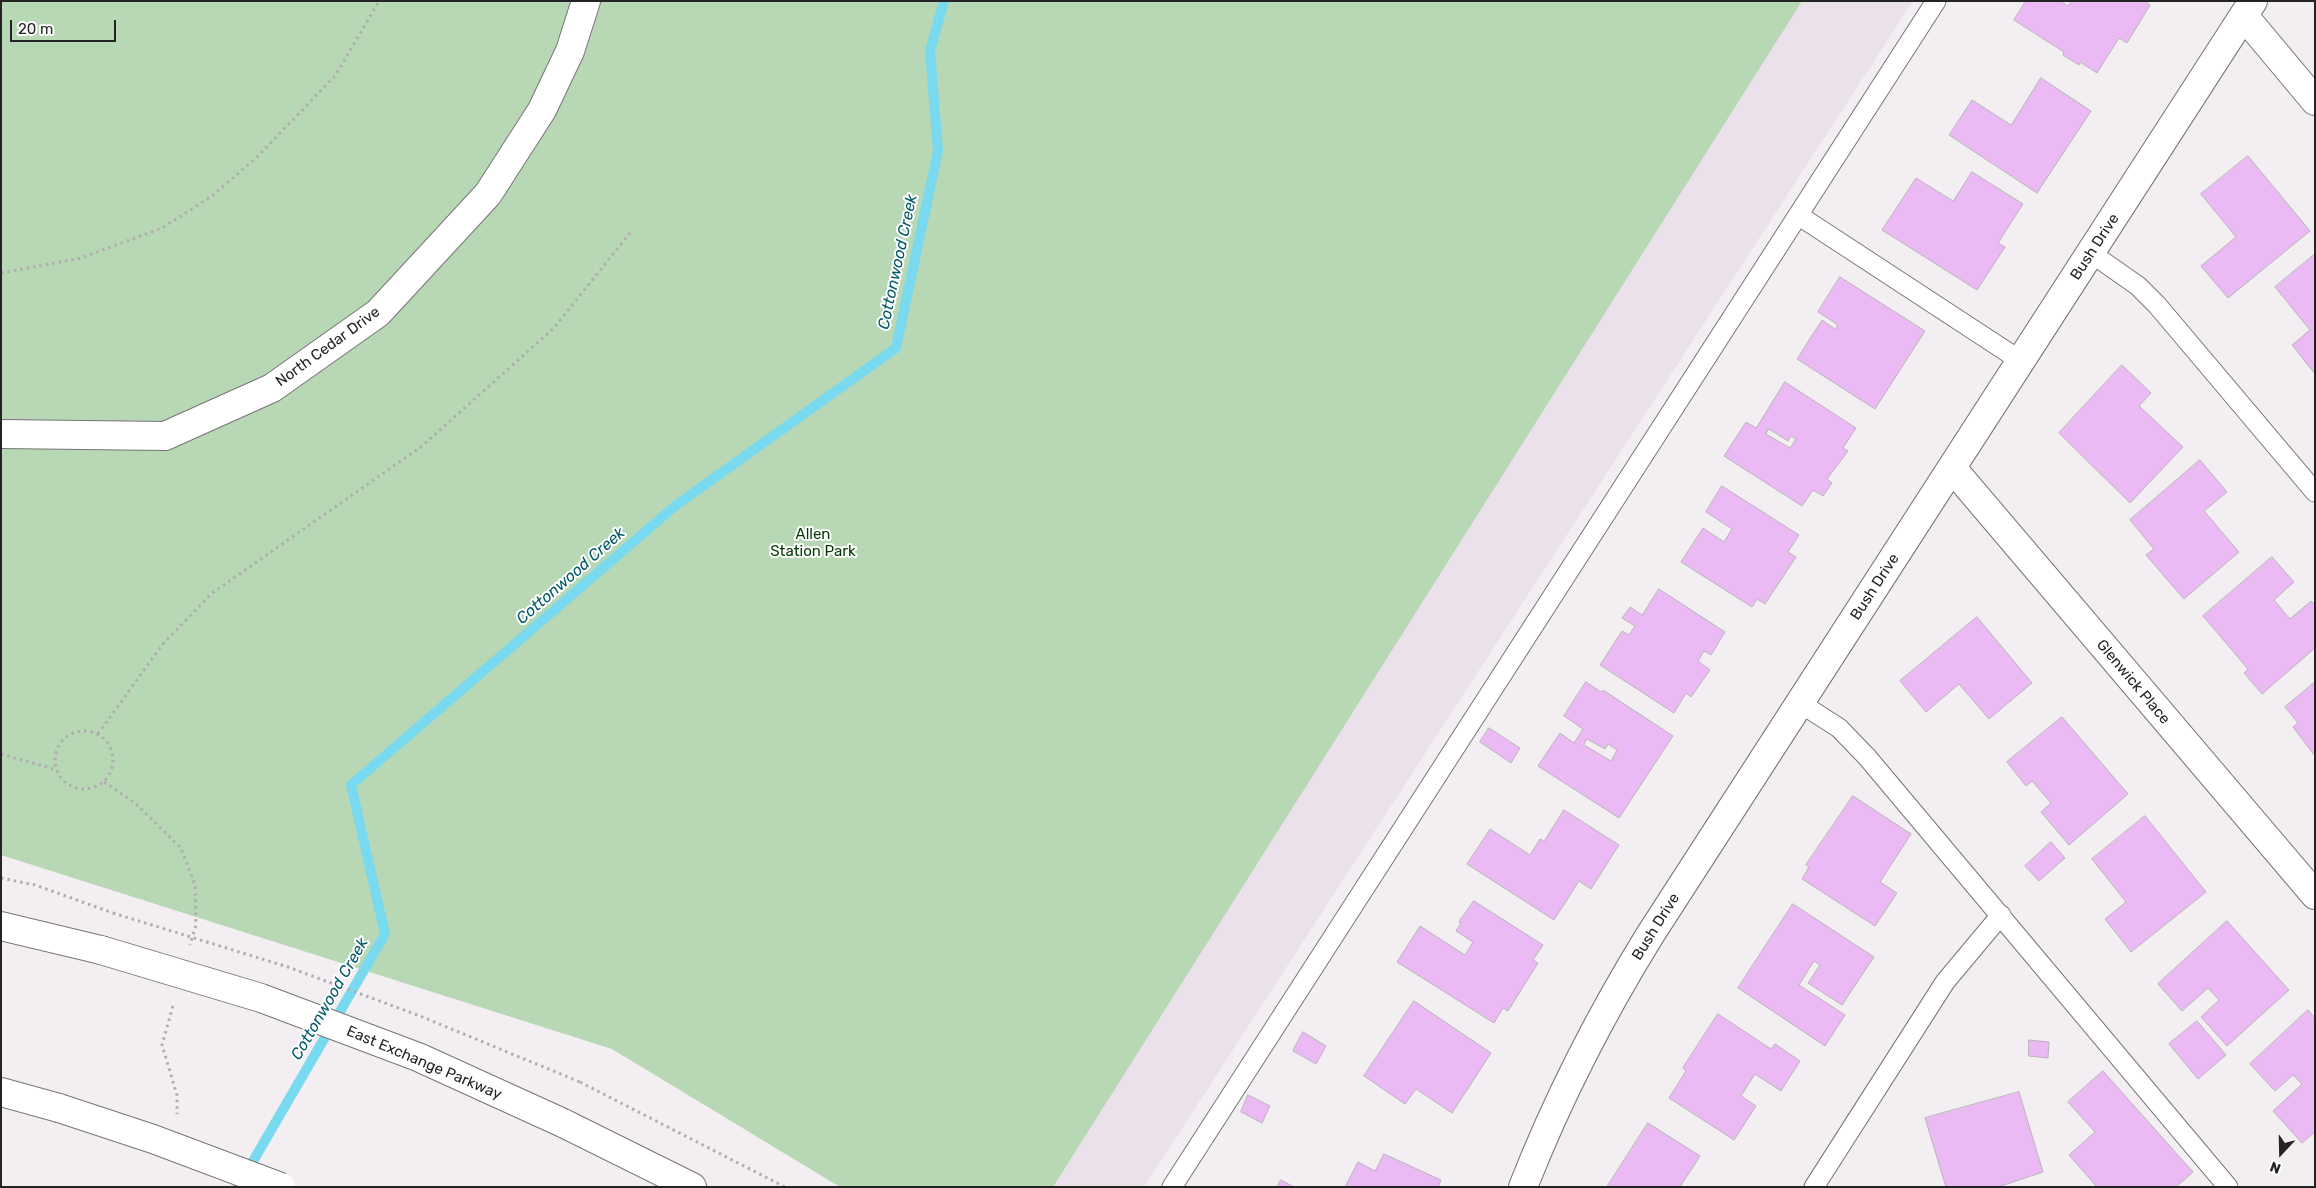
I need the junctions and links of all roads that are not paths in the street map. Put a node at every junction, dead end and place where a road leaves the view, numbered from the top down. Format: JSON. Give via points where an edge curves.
{"nodes":[{"id":1,"x":586,"y":1,"type":"edge"},
{"id":2,"x":1936,"y":1,"type":"edge"},
{"id":3,"x":2248,"y":9,"type":"edge"},
{"id":4,"x":2315,"y":101,"type":"edge"},
{"id":5,"x":1798,"y":215,"type":"junction"},
{"id":6,"x":2091,"y":253,"type":"junction"},
{"id":7,"x":2021,"y":361,"type":"junction"},
{"id":8,"x":1,"y":434,"type":"edge"},
{"id":9,"x":1952,"y":468,"type":"junction"},
{"id":10,"x":2315,"y":492,"type":"edge"},
{"id":11,"x":1800,"y":702,"type":"junction"},
{"id":12,"x":2315,"y":895,"type":"edge"},
{"id":13,"x":2001,"y":915,"type":"junction"},
{"id":14,"x":1,"y":926,"type":"edge"},
{"id":15,"x":1,"y":1092,"type":"edge"},
{"id":16,"x":281,"y":1187,"type":"edge"},
{"id":17,"x":692,"y":1187,"type":"edge"},
{"id":18,"x":1172,"y":1187,"type":"edge"},
{"id":19,"x":1524,"y":1187,"type":"edge"},
{"id":20,"x":1814,"y":1187,"type":"edge"},
{"id":21,"x":2228,"y":1187,"type":"edge"}],
"edges":[{"from":1,"to":8,"type":"street","name":"North Cedar Drive","via":[[570,51],[542,110],[488,194],[378,313],[272,388],[165,436]]},
{"from":2,"to":5,"type":"lane"},
{"from":3,"to":4,"type":"street"},
{"from":3,"to":6,"type":"street","name":"Bush Drive"},
{"from":5,"to":7,"type":"lane"},
{"from":5,"to":18,"type":"lane"},
{"from":6,"to":7,"type":"street","name":"Bush Drive"},
{"from":6,"to":10,"type":"lane","via":[[2138,286],[2157,304]]},
{"from":7,"to":9,"type":"street","name":"Bush Drive"},
{"from":9,"to":11,"type":"street","name":"Bush Drive"},
{"from":9,"to":12,"type":"street","name":"Glenwick Place"},
{"from":11,"to":13,"type":"lane","via":[[1839,728],[1867,757]]},
{"from":11,"to":19,"type":"street","name":"Bush Drive","via":[[1612,996],[1548,1124]]},
{"from":13,"to":20,"type":"lane","via":[[1945,982]]},
{"from":13,"to":21,"type":"lane"},
{"from":14,"to":17,"type":"street","name":"East Exchange Parkway","bridge":true,"via":[[102,950],[270,1002],[418,1057],[563,1123]]},
{"from":15,"to":16,"type":"street","bridge":true,"via":[[153,1139]]}]}
